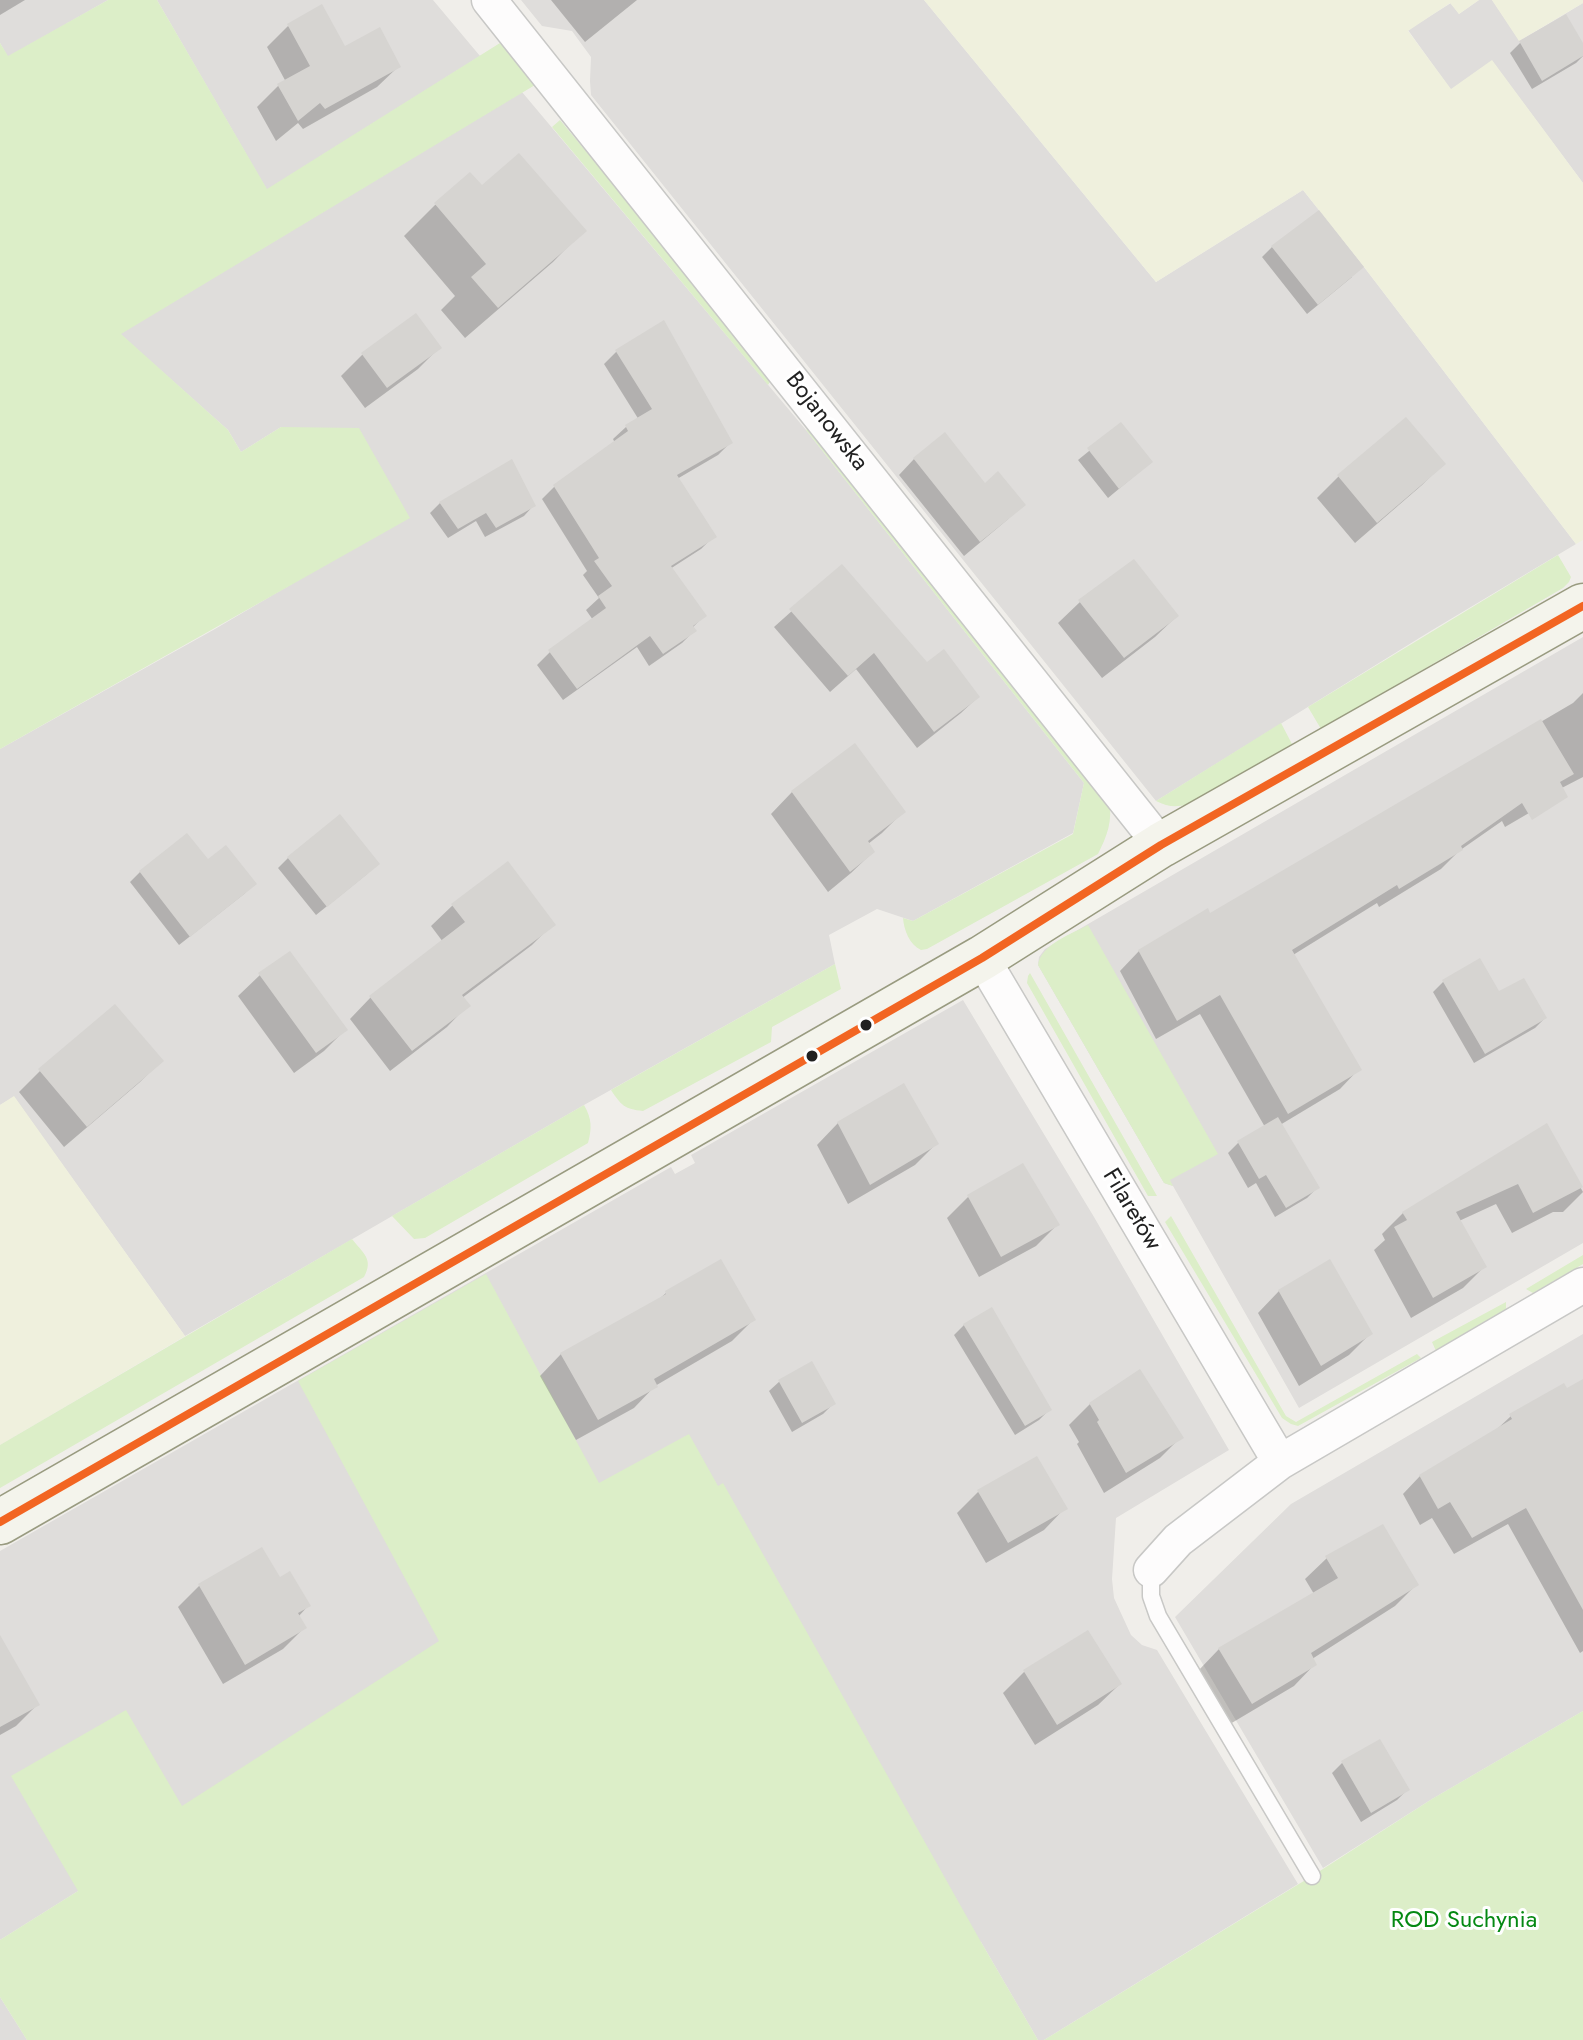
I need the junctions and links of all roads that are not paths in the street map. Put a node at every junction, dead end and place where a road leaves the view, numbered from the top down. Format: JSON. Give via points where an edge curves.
{"nodes":[{"id":1,"x":489,"y":0,"type":"edge"},
{"id":2,"x":1583,"y":606,"type":"edge"},
{"id":3,"x":1161,"y":845,"type":"junction"},
{"id":4,"x":982,"y":958,"type":"junction"},
{"id":5,"x":1583,"y":1285,"type":"edge"},
{"id":6,"x":1280,"y":1462,"type":"junction"},
{"id":7,"x":0,"y":1522,"type":"edge"},
{"id":8,"x":1151,"y":1570,"type":"joint"},
{"id":9,"x":1312,"y":1876,"type":"dead end"}],
"edges":[{"from":1,"to":3,"type":"street","name":"Bojanowska"},
{"from":2,"to":3,"type":"street"},
{"from":3,"to":4,"type":"street"},
{"from":4,"to":6,"type":"street","name":"Filaretów"},
{"from":4,"to":7,"type":"street"},
{"from":5,"to":6,"type":"street"},
{"from":6,"to":8,"type":"street","via":[[1178,1540]]},
{"from":8,"to":9,"type":"lane","via":[[1158,1616]]}]}
